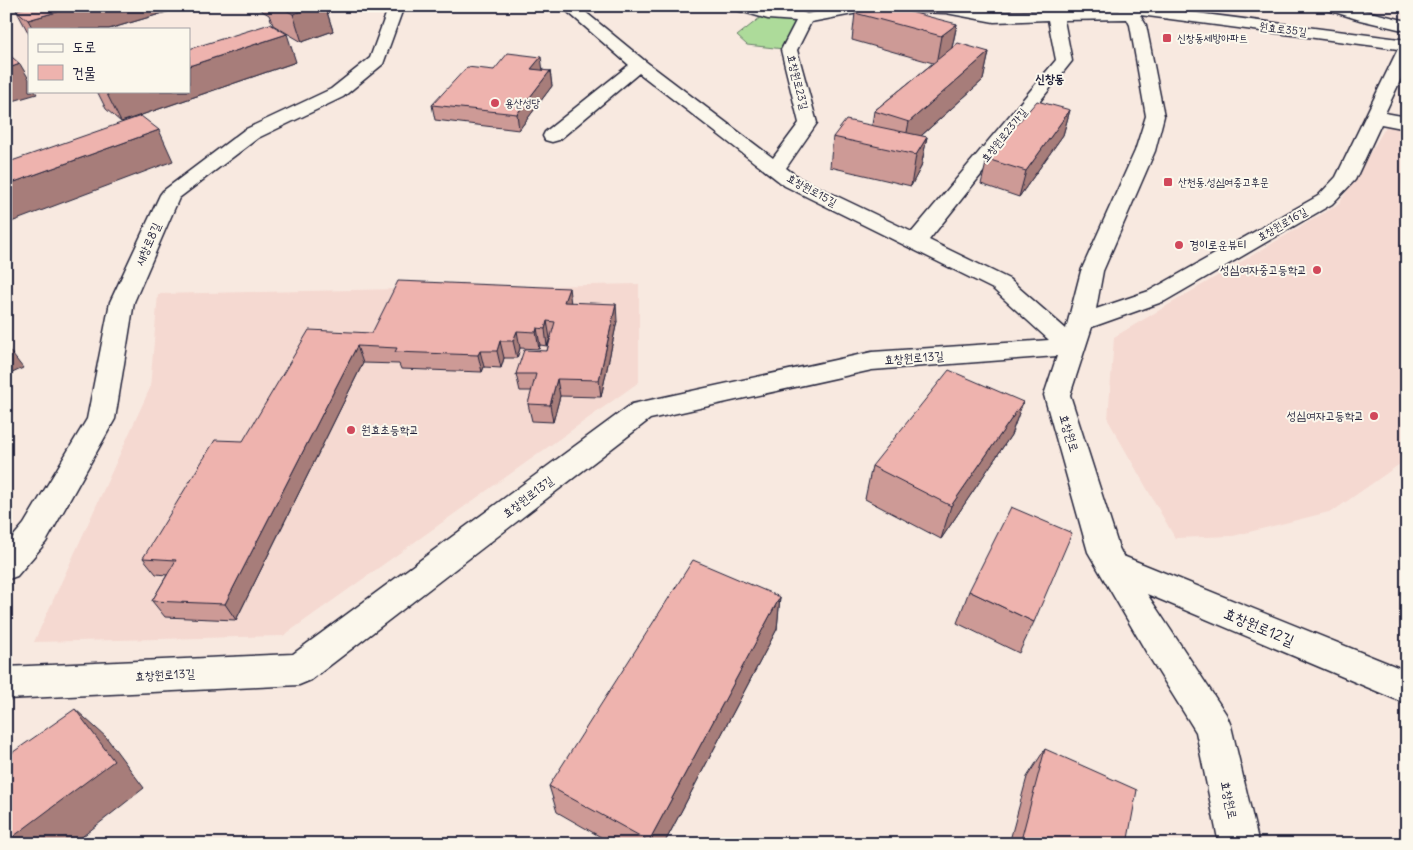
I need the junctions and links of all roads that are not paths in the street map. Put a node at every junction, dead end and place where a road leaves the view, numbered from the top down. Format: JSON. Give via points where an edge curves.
{"nodes":[{"id":1,"x":397,"y":6,"type":"edge"},
{"id":2,"x":568,"y":6,"type":"edge"},
{"id":3,"x":738,"y":6,"type":"edge"},
{"id":4,"x":869,"y":6,"type":"edge"},
{"id":5,"x":889,"y":6,"type":"edge"},
{"id":6,"x":1330,"y":6,"type":"edge"},
{"id":7,"x":931,"y":7,"type":"edge"},
{"id":8,"x":1128,"y":9,"type":"edge"},
{"id":9,"x":823,"y":11,"type":"edge"},
{"id":10,"x":1042,"y":13,"type":"edge"},
{"id":11,"x":805,"y":19,"type":"junction"},
{"id":12,"x":1407,"y":26,"type":"edge"},
{"id":13,"x":1407,"y":46,"type":"edge"},
{"id":14,"x":639,"y":65,"type":"junction"},
{"id":15,"x":1374,"y":117,"type":"junction"},
{"id":16,"x":1407,"y":123,"type":"edge"},
{"id":17,"x":552,"y":136,"type":"dead end"},
{"id":18,"x":776,"y":168,"type":"junction"},
{"id":19,"x":915,"y":243,"type":"junction"},
{"id":20,"x":1077,"y":334,"type":"junction"},
{"id":21,"x":1112,"y":565,"type":"junction"},
{"id":22,"x":6,"y":567,"type":"edge"},
{"id":23,"x":6,"y":683,"type":"edge"},
{"id":24,"x":1407,"y":688,"type":"edge"},
{"id":25,"x":1238,"y":844,"type":"edge"}],
"edges":[{"from":1,"to":22,"type":"street","name":"새창로8길","via":[[377,60],[337,93],[251,134],[170,195],[122,302],[101,419],[35,534]]},
{"from":2,"to":14,"type":"street","name":"효창원로15길"},
{"from":3,"to":11,"type":"street"},
{"from":4,"to":9,"type":"street"},
{"from":5,"to":7,"type":"street"},
{"from":6,"to":12,"type":"street"},
{"from":7,"to":10,"type":"street","via":[[994,17]]},
{"from":8,"to":10,"type":"street"},
{"from":8,"to":13,"type":"street","name":"원효로35길"},
{"from":8,"to":20,"type":"street","name":"효창원로","via":[[1138,25],[1155,116],[1145,151],[1092,271]]},
{"from":9,"to":11,"type":"street"},
{"from":10,"to":19,"type":"street","name":"효창원로23가길","via":[[1064,61]]},
{"from":11,"to":18,"type":"street","name":"효창원로23길","via":[[789,50],[808,123]]},
{"from":13,"to":15,"type":"street","name":"효창원로16길"},
{"from":14,"to":17,"type":"street"},
{"from":14,"to":18,"type":"street","name":"효창원로15길"},
{"from":15,"to":16,"type":"street"},
{"from":15,"to":20,"type":"street","name":"효창원로16길","via":[[1345,180],[1325,200],[1157,296]]},
{"from":18,"to":19,"type":"street","name":"효창원로15길","via":[[792,182]]},
{"from":19,"to":20,"type":"street","name":"효창원로15길","via":[[1001,284]]},
{"from":20,"to":21,"type":"street","name":"효창원로","via":[[1057,395],[1104,552]]},
{"from":20,"to":23,"type":"street","name":"효창원로13길","via":[[872,361],[642,412],[299,669]]},
{"from":21,"to":24,"type":"street","name":"효창원로12길"},
{"from":21,"to":25,"type":"street","name":"효창원로","via":[[1213,726]]}]}
